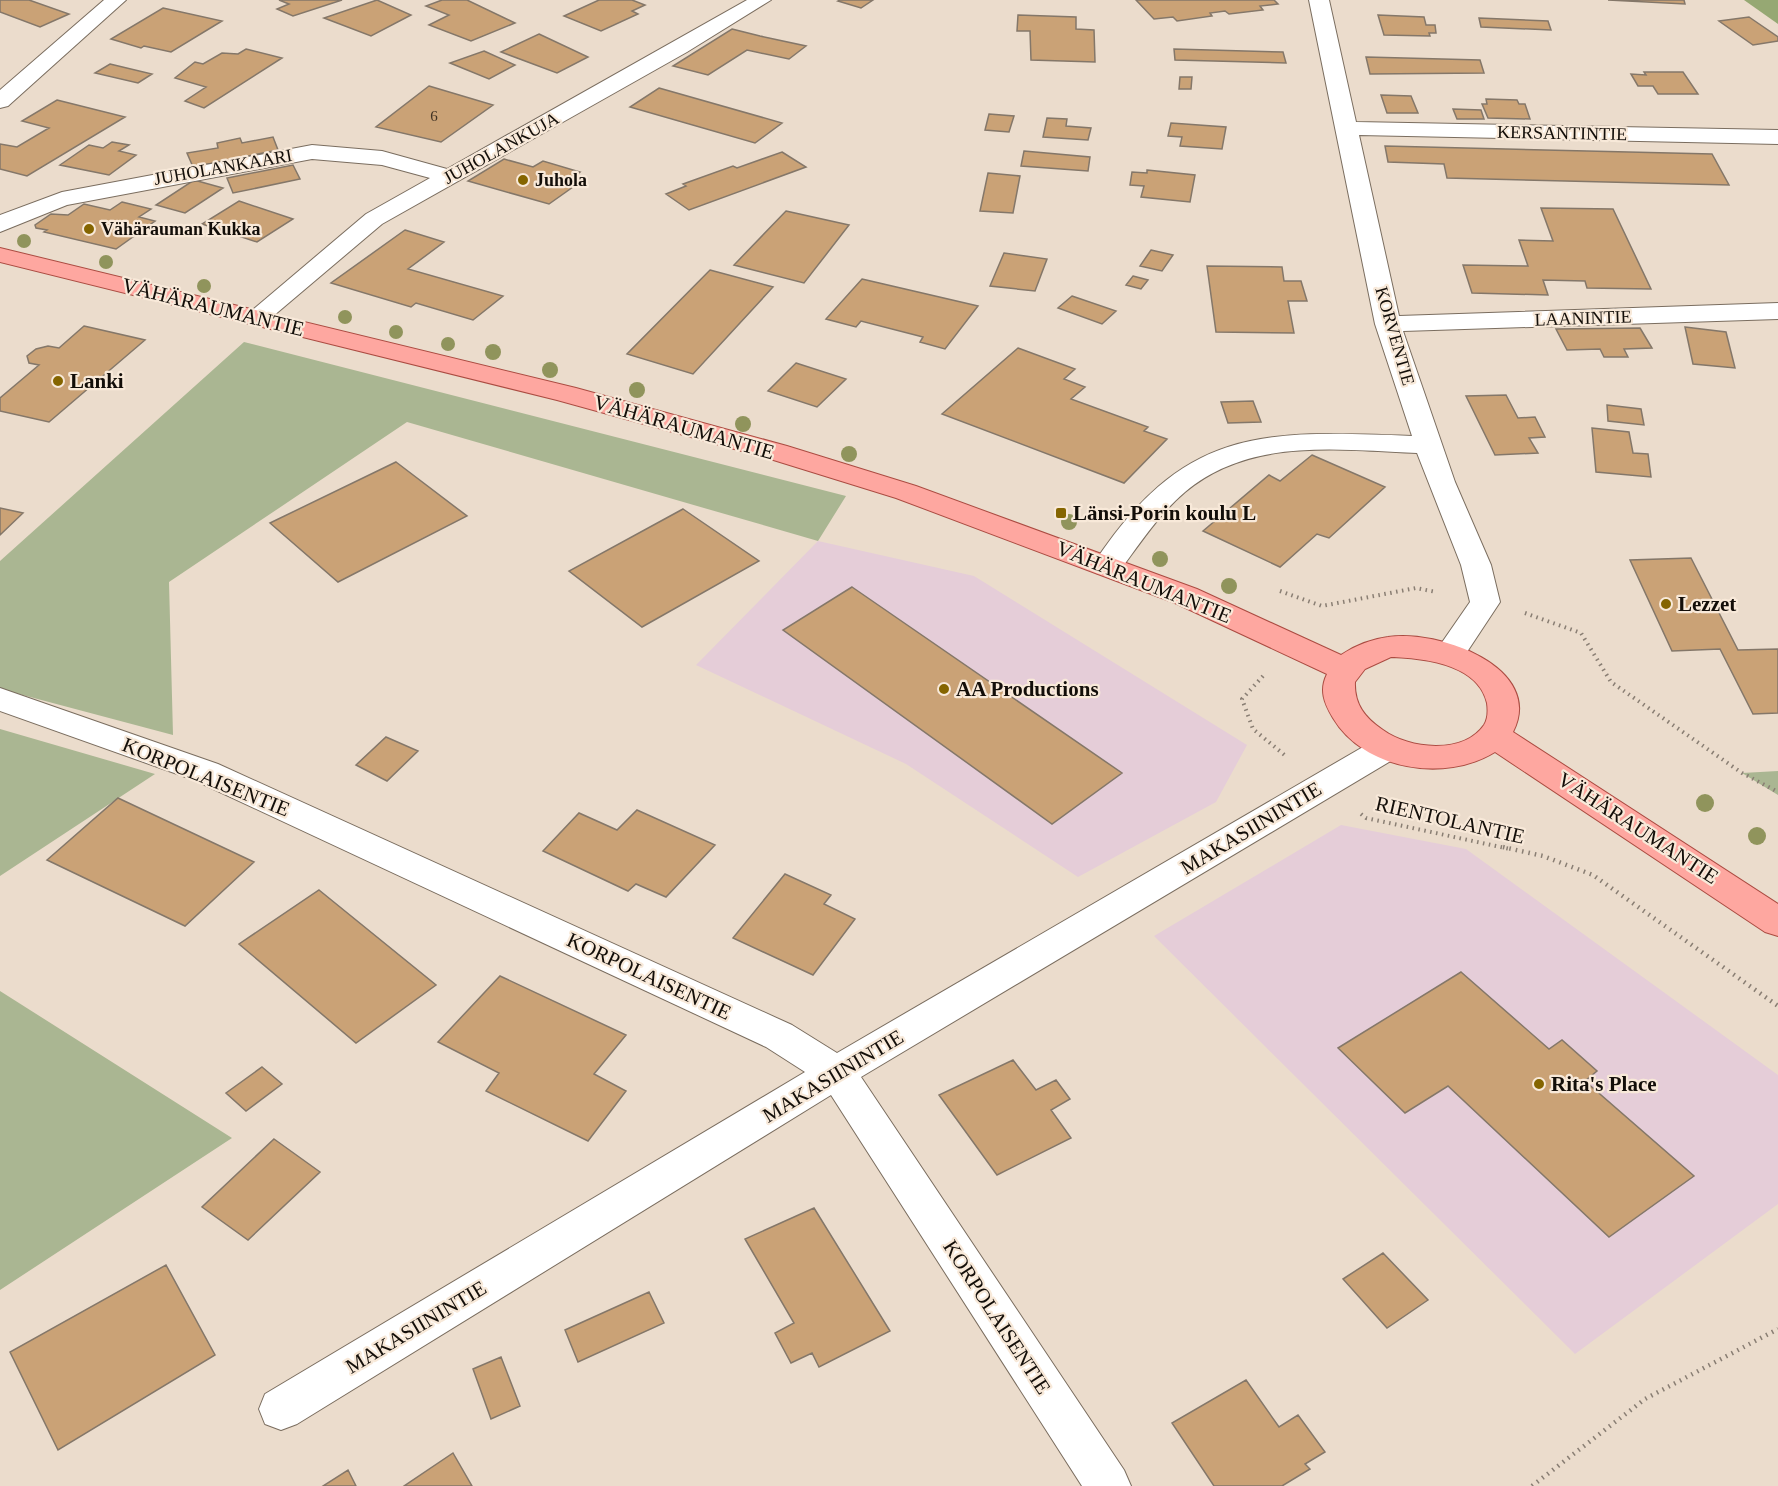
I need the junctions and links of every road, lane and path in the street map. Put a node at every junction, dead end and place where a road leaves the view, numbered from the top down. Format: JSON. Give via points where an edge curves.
{"nodes":[{"id":1,"x":116,"y":0,"type":"edge"},
{"id":2,"x":761,"y":0,"type":"edge"},
{"id":3,"x":1319,"y":0,"type":"edge"},
{"id":4,"x":0,"y":101,"type":"edge"},
{"id":5,"x":1347,"y":128,"type":"junction"},
{"id":6,"x":1778,"y":137,"type":"edge"},
{"id":7,"x":449,"y":177,"type":"junction"},
{"id":8,"x":0,"y":225,"type":"edge"},
{"id":9,"x":0,"y":255,"type":"edge"},
{"id":10,"x":1778,"y":311,"type":"edge"},
{"id":11,"x":256,"y":318,"type":"junction"},
{"id":12,"x":1388,"y":324,"type":"junction"},
{"id":13,"x":1429,"y":446,"type":"junction"},
{"id":14,"x":1107,"y":566,"type":"junction"},
{"id":15,"x":1322,"y":606,"type":"dead end"},
{"id":16,"x":1290,"y":644,"type":"junction"},
{"id":17,"x":1450,"y":654,"type":"junction"},
{"id":18,"x":1346,"y":670,"type":"junction"},
{"id":19,"x":0,"y":699,"type":"edge"},
{"id":20,"x":1496,"y":736,"type":"junction"},
{"id":21,"x":1388,"y":748,"type":"junction"},
{"id":22,"x":1322,"y":786,"type":"junction"},
{"id":23,"x":1778,"y":922,"type":"edge"},
{"id":24,"x":1778,"y":1006,"type":"edge"},
{"id":25,"x":837,"y":1072,"type":"junction"},
{"id":26,"x":1778,"y":1329,"type":"edge"},
{"id":27,"x":281,"y":1409,"type":"dead end"},
{"id":28,"x":1108,"y":1486,"type":"edge"},
{"id":29,"x":1532,"y":1486,"type":"edge"}],
"edges":[{"from":1,"to":4,"type":"street"},
{"from":2,"to":7,"type":"street","name":"JUHOLANKUJA"},
{"from":3,"to":5,"type":"street","name":"KORVENTIE"},
{"from":5,"to":6,"type":"street","name":"KERSANTINTIE"},
{"from":5,"to":12,"type":"street","name":"KORVENTIE"},
{"from":7,"to":8,"type":"street","name":"JUHOLANKAARI","via":[[416,164],[382,157],[312,152],[62,199]]},
{"from":7,"to":11,"type":"street","name":"JUHOLANKUJA","via":[[374,219]]},
{"from":9,"to":11,"type":"main road","name":"VÄHÄRAUMANTIE"},
{"from":10,"to":12,"type":"street","name":"LAANINTIE"},
{"from":11,"to":14,"type":"main road","name":"VÄHÄRAUMANTIE","via":[[566,394],[777,452],[906,492]]},
{"from":12,"to":13,"type":"street","name":"KORVENTIE"},
{"from":13,"to":14,"type":"street","via":[[1313,442],[1232,453],[1202,466],[1175,485]]},
{"from":13,"to":17,"type":"street","name":"KORVENTIE","via":[[1476,565],[1485,602]]},
{"from":14,"to":16,"type":"main road","name":"VÄHÄRAUMANTIE","via":[[1186,596]]},
{"from":15,"to":16,"type":"path","name":"RIENTOLANTIE"},
{"from":16,"to":18,"type":"main road","name":"VÄHÄRAUMANTIE"},
{"from":16,"to":22,"type":"path","name":"RIENTOLANTIE","via":[[1242,699],[1253,729]]},
{"from":17,"to":18,"type":"main road","via":[[1416,647],[1389,648],[1364,655]]},
{"from":17,"to":20,"type":"main road","via":[[1481,671],[1500,694],[1506,716]]},
{"from":18,"to":21,"type":"main road","via":[[1339,687],[1343,709],[1356,728]]},
{"from":19,"to":25,"type":"street","name":"KORPOLAISENTIE","via":[[206,772],[779,1036]]},
{"from":20,"to":21,"type":"main road","via":[[1473,752],[1445,757],[1419,756]]},
{"from":20,"to":23,"type":"main road","name":"VÄHÄRAUMANTIE"},
{"from":21,"to":22,"type":"street","name":"MAKASIININTIE"},
{"from":22,"to":24,"type":"path","name":"RIENTOLANTIE","via":[[1366,818],[1543,856],[1593,875]]},
{"from":22,"to":25,"type":"street","name":"MAKASIININTIE"},
{"from":25,"to":27,"type":"street","name":"MAKASIININTIE"},
{"from":25,"to":28,"type":"street","name":"KORPOLAISENTIE"},
{"from":26,"to":29,"type":"path","via":[[1645,1399]]}]}
